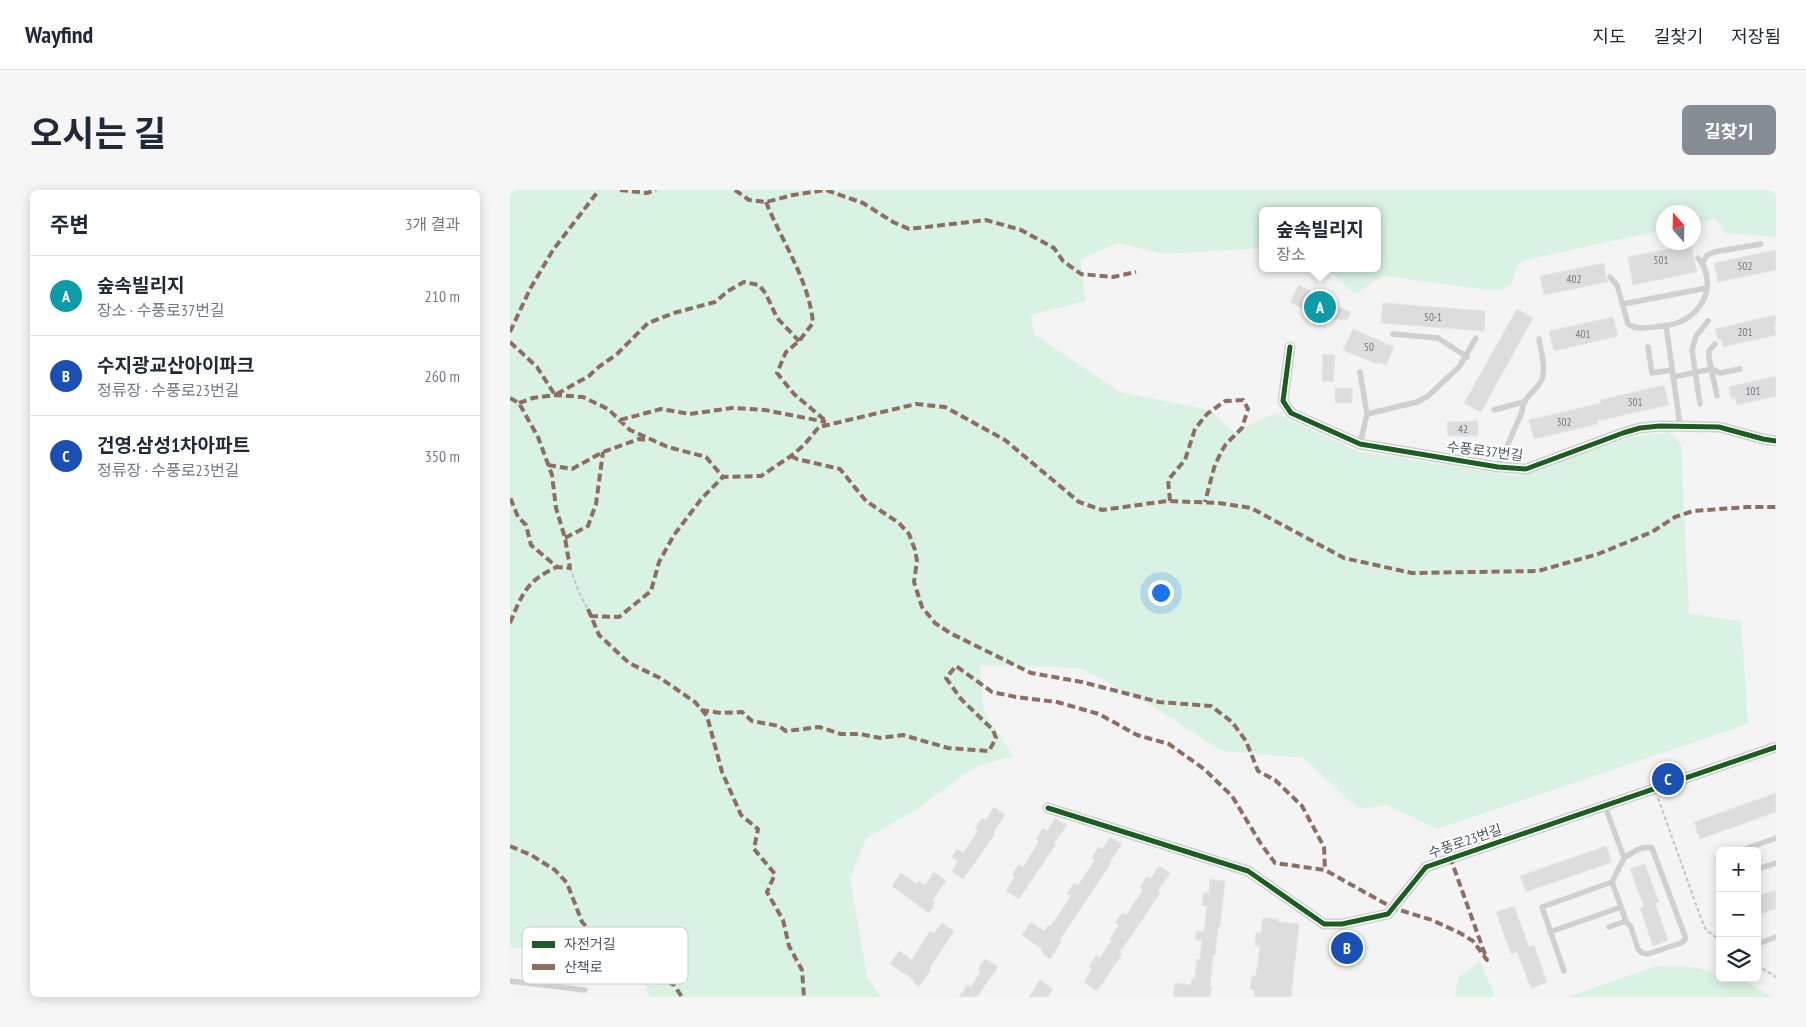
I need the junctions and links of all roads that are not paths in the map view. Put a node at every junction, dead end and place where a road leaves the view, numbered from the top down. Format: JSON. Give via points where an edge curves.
{"nodes":[{"id":1,"x":1761,"y":244,"type":"dead end"},
{"id":2,"x":1610,"y":277,"type":"dead end"},
{"id":3,"x":1707,"y":288,"type":"junction"},
{"id":4,"x":1623,"y":304,"type":"junction"},
{"id":5,"x":1708,"y":321,"type":"dead end"},
{"id":6,"x":1666,"y":325,"type":"junction"},
{"id":7,"x":1393,"y":334,"type":"dead end"},
{"id":8,"x":1476,"y":338,"type":"dead end"},
{"id":9,"x":1539,"y":339,"type":"dead end"},
{"id":10,"x":1715,"y":344,"type":"dead end"},
{"id":11,"x":1290,"y":347,"type":"dead end"},
{"id":12,"x":1648,"y":347,"type":"dead end"},
{"id":13,"x":1466,"y":357,"type":"junction"},
{"id":14,"x":1740,"y":369,"type":"dead end"},
{"id":15,"x":1672,"y":370,"type":"junction"},
{"id":16,"x":1712,"y":370,"type":"junction"},
{"id":17,"x":1360,"y":372,"type":"dead end"},
{"id":18,"x":1694,"y":373,"type":"junction"},
{"id":19,"x":1674,"y":377,"type":"junction"},
{"id":20,"x":1717,"y":396,"type":"dead end"},
{"id":21,"x":1523,"y":402,"type":"junction"},
{"id":22,"x":1700,"y":404,"type":"dead end"},
{"id":23,"x":1494,"y":410,"type":"dead end"},
{"id":24,"x":1368,"y":414,"type":"junction"},
{"id":25,"x":1680,"y":425,"type":"junction"},
{"id":26,"x":1776,"y":440,"type":"edge"},
{"id":27,"x":1360,"y":444,"type":"junction"},
{"id":28,"x":1498,"y":467,"type":"junction"},
{"id":29,"x":1776,"y":747,"type":"edge"},
{"id":30,"x":1606,"y":806,"type":"junction"},
{"id":31,"x":1048,"y":808,"type":"dead end"},
{"id":32,"x":1776,"y":838,"type":"edge"},
{"id":33,"x":1750,"y":847,"type":"edge"},
{"id":34,"x":1624,"y":858,"type":"junction"},
{"id":35,"x":1776,"y":863,"type":"edge"},
{"id":36,"x":1761,"y":868,"type":"edge"},
{"id":37,"x":1612,"y":882,"type":"junction"},
{"id":38,"x":1621,"y":907,"type":"junction"},
{"id":39,"x":1626,"y":921,"type":"junction"},
{"id":40,"x":1609,"y":927,"type":"dead end"},
{"id":41,"x":1550,"y":932,"type":"junction"},
{"id":42,"x":1776,"y":938,"type":"edge"},
{"id":43,"x":1761,"y":943,"type":"edge"},
{"id":44,"x":1564,"y":971,"type":"dead end"},
{"id":45,"x":535,"y":984,"type":"edge"},
{"id":46,"x":585,"y":990,"type":"dead end"}],
"edges":[{"from":1,"to":3,"type":"lane","via":[[1714,252],[1700,260]]},
{"from":2,"to":4,"type":"lane","via":[[1617,285]]},
{"from":3,"to":4,"type":"lane"},
{"from":3,"to":6,"type":"lane","via":[[1698,308],[1677,323]]},
{"from":4,"to":6,"type":"lane","via":[[1628,324],[1633,328]]},
{"from":5,"to":18,"type":"lane","via":[[1693,343]]},
{"from":6,"to":15,"type":"lane"},
{"from":7,"to":13,"type":"lane","via":[[1438,338]]},
{"from":8,"to":13,"type":"lane"},
{"from":9,"to":21,"type":"lane","via":[[1542,378]]},
{"from":10,"to":16,"type":"lane","via":[[1709,351]]},
{"from":11,"to":27,"type":"street","name":"수풍로37번길","via":[[1282,401],[1290,414]]},
{"from":12,"to":15,"type":"lane","via":[[1652,373]]},
{"from":13,"to":24,"type":"lane","via":[[1449,378],[1417,402]]},
{"from":14,"to":16,"type":"lane","via":[[1720,373]]},
{"from":15,"to":19,"type":"lane"},
{"from":16,"to":18,"type":"lane"},
{"from":16,"to":20,"type":"lane"},
{"from":17,"to":24,"type":"lane"},
{"from":18,"to":19,"type":"lane"},
{"from":18,"to":22,"type":"lane"},
{"from":19,"to":25,"type":"lane"},
{"from":21,"to":23,"type":"lane"},
{"from":21,"to":28,"type":"lane","via":[[1522,412]]},
{"from":24,"to":27,"type":"lane"},
{"from":25,"to":26,"type":"street","name":"수풍로37번길","via":[[1719,428]]},
{"from":25,"to":28,"type":"street","name":"수풍로37번길","via":[[1640,428],[1526,469]]},
{"from":27,"to":28,"type":"street","name":"수풍로37번길"},
{"from":29,"to":30,"type":"street","name":"수풍로23번길"},
{"from":30,"to":31,"type":"street","name":"수풍로23번길","via":[[1426,867],[1388,914],[1342,924],[1324,924],[1248,871]]},
{"from":30,"to":34,"type":"lane"},
{"from":32,"to":33,"type":"lane"},
{"from":34,"to":37,"type":"lane"},
{"from":34,"to":39,"type":"lane","via":[[1642,848],[1652,848],[1685,940],[1648,954],[1642,953]]},
{"from":35,"to":36,"type":"lane"},
{"from":37,"to":38,"type":"lane"},
{"from":37,"to":41,"type":"lane","via":[[1542,907]]},
{"from":38,"to":39,"type":"lane"},
{"from":38,"to":41,"type":"lane"},
{"from":39,"to":40,"type":"lane"},
{"from":41,"to":44,"type":"lane"},
{"from":42,"to":43,"type":"lane"},
{"from":45,"to":46,"type":"lane"}]}
